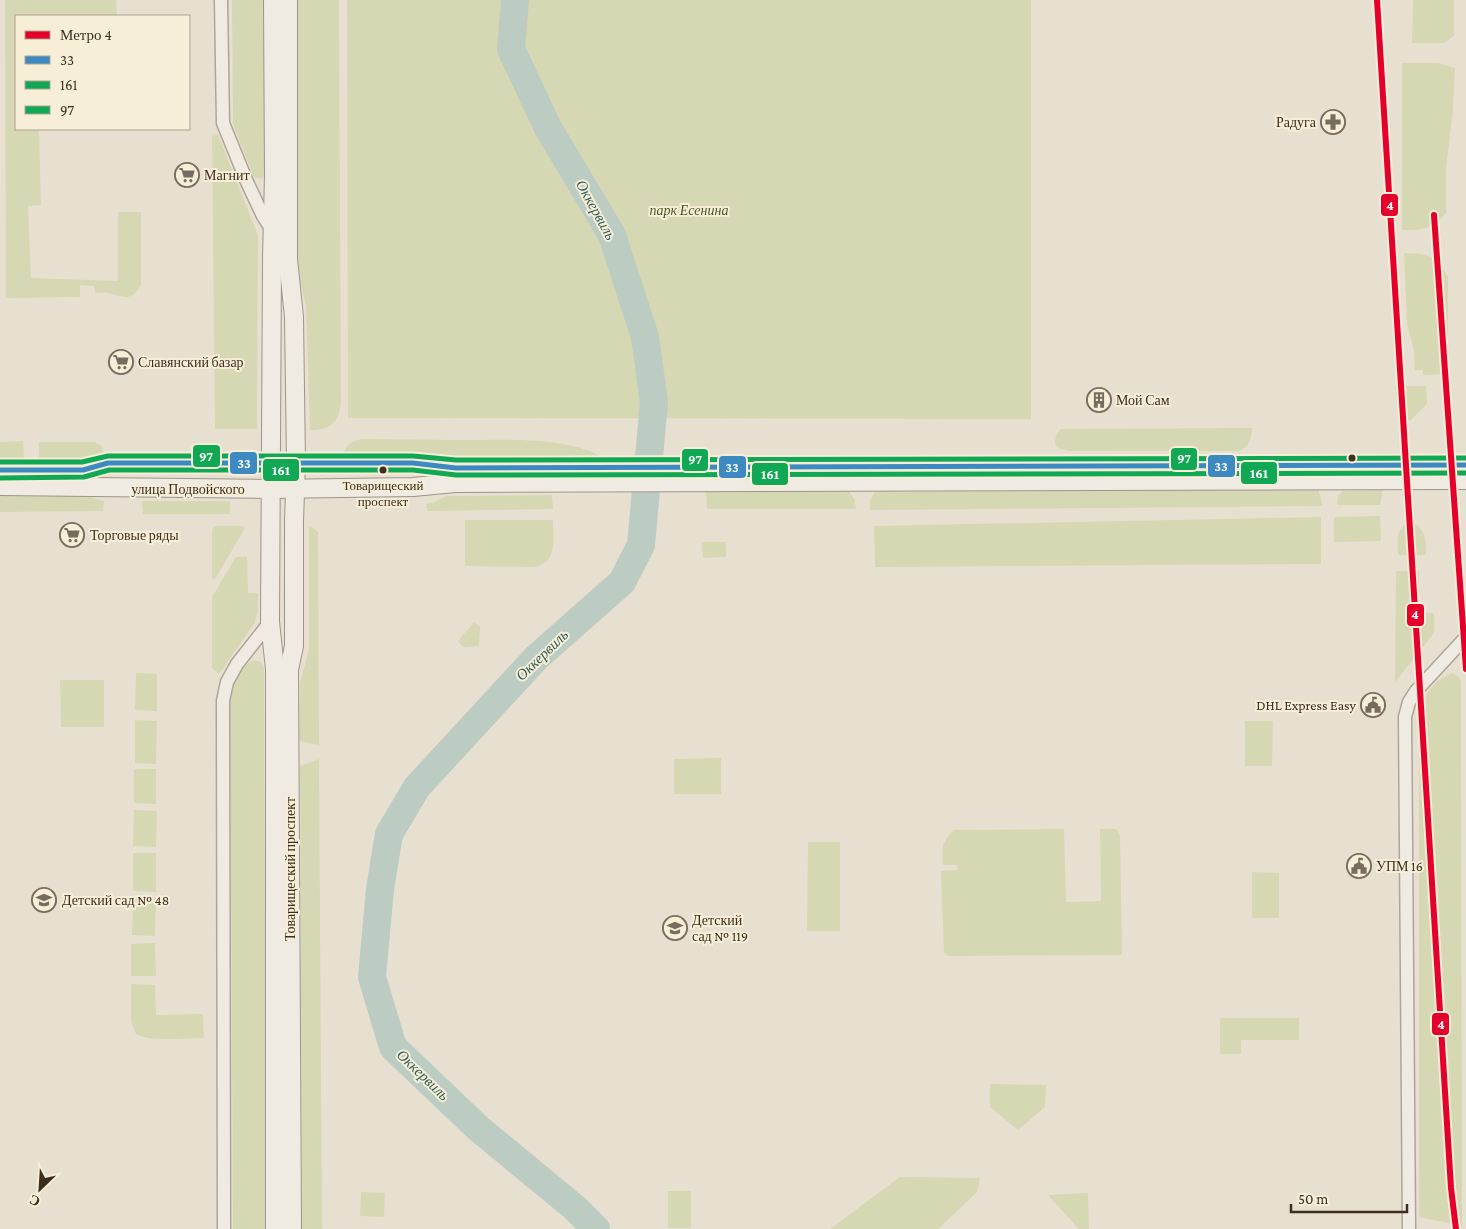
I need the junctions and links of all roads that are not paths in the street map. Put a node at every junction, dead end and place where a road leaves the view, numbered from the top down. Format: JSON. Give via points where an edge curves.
{"nodes":[{"id":1,"x":221,"y":0,"type":"edge"},
{"id":2,"x":273,"y":0,"type":"edge"},
{"id":3,"x":288,"y":0,"type":"edge"},
{"id":4,"x":272,"y":230,"type":"junction"},
{"id":5,"x":296,"y":463,"type":"junction"},
{"id":6,"x":271,"y":464,"type":"junction"},
{"id":7,"x":1466,"y":465,"type":"edge"},
{"id":8,"x":0,"y":470,"type":"edge"},
{"id":9,"x":617,"y":475,"type":"junction"},
{"id":10,"x":678,"y":475,"type":"junction"},
{"id":11,"x":1466,"y":480,"type":"edge"},
{"id":12,"x":0,"y":486,"type":"edge"},
{"id":13,"x":271,"y":489,"type":"junction"},
{"id":14,"x":296,"y":489,"type":"junction"},
{"id":15,"x":270,"y":622,"type":"junction"},
{"id":16,"x":1466,"y":637,"type":"edge"},
{"id":17,"x":224,"y":1229,"type":"edge"},
{"id":18,"x":275,"y":1229,"type":"edge"},
{"id":19,"x":292,"y":1229,"type":"edge"},
{"id":20,"x":1409,"y":1229,"type":"edge"}],
"edges":[{"from":1,"to":4,"type":"street","via":[[224,123],[247,182]]},
{"from":2,"to":4,"type":"street","name":"Товарищеский проспект"},
{"from":3,"to":5,"type":"street","name":"Товарищеский проспект","via":[[288,259],[294,317]]},
{"from":4,"to":6,"type":"street","name":"Товарищеский проспект"},
{"from":5,"to":6,"type":"street","name":"улица Подвойского"},
{"from":5,"to":9,"type":"street","name":"улица Подвойского","via":[[413,463]]},
{"from":5,"to":14,"type":"street","name":"Товарищеский проспект"},
{"from":6,"to":8,"type":"street","name":"улица Подвойского","via":[[108,463],[83,470]]},
{"from":6,"to":13,"type":"street","name":"Товарищеский проспект"},
{"from":7,"to":10,"type":"street"},
{"from":9,"to":10,"type":"street"},
{"from":9,"to":14,"type":"street","name":"улица Подвойского"},
{"from":10,"to":11,"type":"street"},
{"from":12,"to":13,"type":"street","name":"улица Подвойского"},
{"from":13,"to":14,"type":"street","name":"улица Подвойского"},
{"from":13,"to":15,"type":"street","name":"Товарищеский проспект"},
{"from":14,"to":19,"type":"street","name":"Товарищеский проспект","via":[[294,646],[289,670]]},
{"from":15,"to":17,"type":"street","via":[[237,664],[227,682],[223,701]]},
{"from":15,"to":18,"type":"street","name":"Товарищеский проспект","via":[[275,669]]},
{"from":16,"to":20,"type":"street","via":[[1416,691],[1405,717]]}]}
